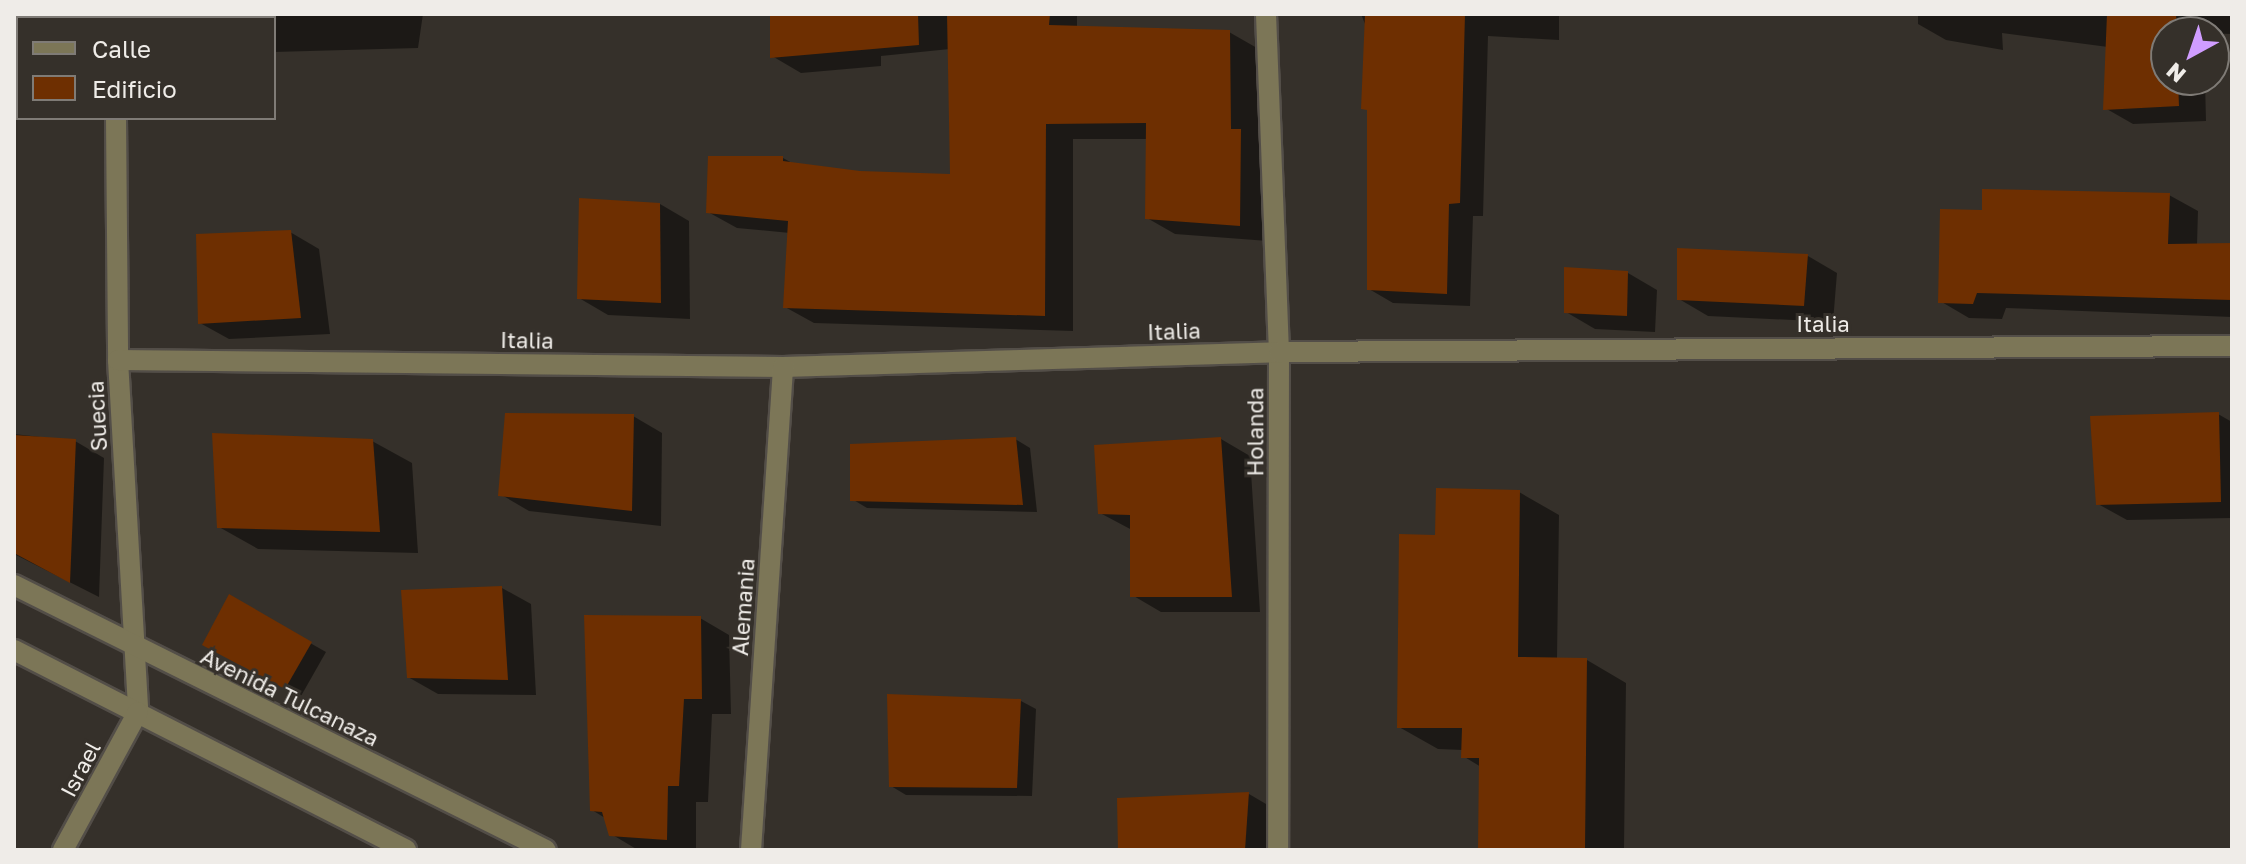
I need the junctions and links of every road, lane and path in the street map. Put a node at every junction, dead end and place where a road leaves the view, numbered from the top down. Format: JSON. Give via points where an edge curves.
{"nodes":[{"id":1,"x":1266,"y":14,"type":"edge"},
{"id":2,"x":116,"y":120,"type":"edge"},
{"id":3,"x":2232,"y":346,"type":"edge"},
{"id":4,"x":1279,"y":352,"type":"junction"},
{"id":5,"x":118,"y":360,"type":"junction"},
{"id":6,"x":783,"y":367,"type":"junction"},
{"id":7,"x":14,"y":585,"type":"edge"},
{"id":8,"x":133,"y":646,"type":"junction"},
{"id":9,"x":14,"y":650,"type":"edge"},
{"id":10,"x":138,"y":712,"type":"junction"},
{"id":11,"x":63,"y":850,"type":"edge"},
{"id":12,"x":406,"y":850,"type":"edge"},
{"id":13,"x":546,"y":850,"type":"edge"},
{"id":14,"x":751,"y":850,"type":"edge"},
{"id":15,"x":1278,"y":850,"type":"edge"}],
"edges":[{"from":1,"to":4,"type":"street","name":"Holanda"},
{"from":2,"to":5,"type":"street","name":"Suecia"},
{"from":3,"to":4,"type":"street","name":"Italia"},
{"from":4,"to":6,"type":"street","name":"Italia"},
{"from":4,"to":15,"type":"street","name":"Holanda"},
{"from":5,"to":6,"type":"street","name":"Italia"},
{"from":5,"to":8,"type":"street","name":"Suecia"},
{"from":6,"to":14,"type":"street","name":"Alemania"},
{"from":7,"to":8,"type":"street","name":"Avenida Tulcanaza"},
{"from":8,"to":10,"type":"street","name":"Suecia"},
{"from":8,"to":13,"type":"street","name":"Avenida Tulcanaza"},
{"from":9,"to":10,"type":"street"},
{"from":10,"to":11,"type":"street","name":"Israel"},
{"from":10,"to":12,"type":"street"}]}
